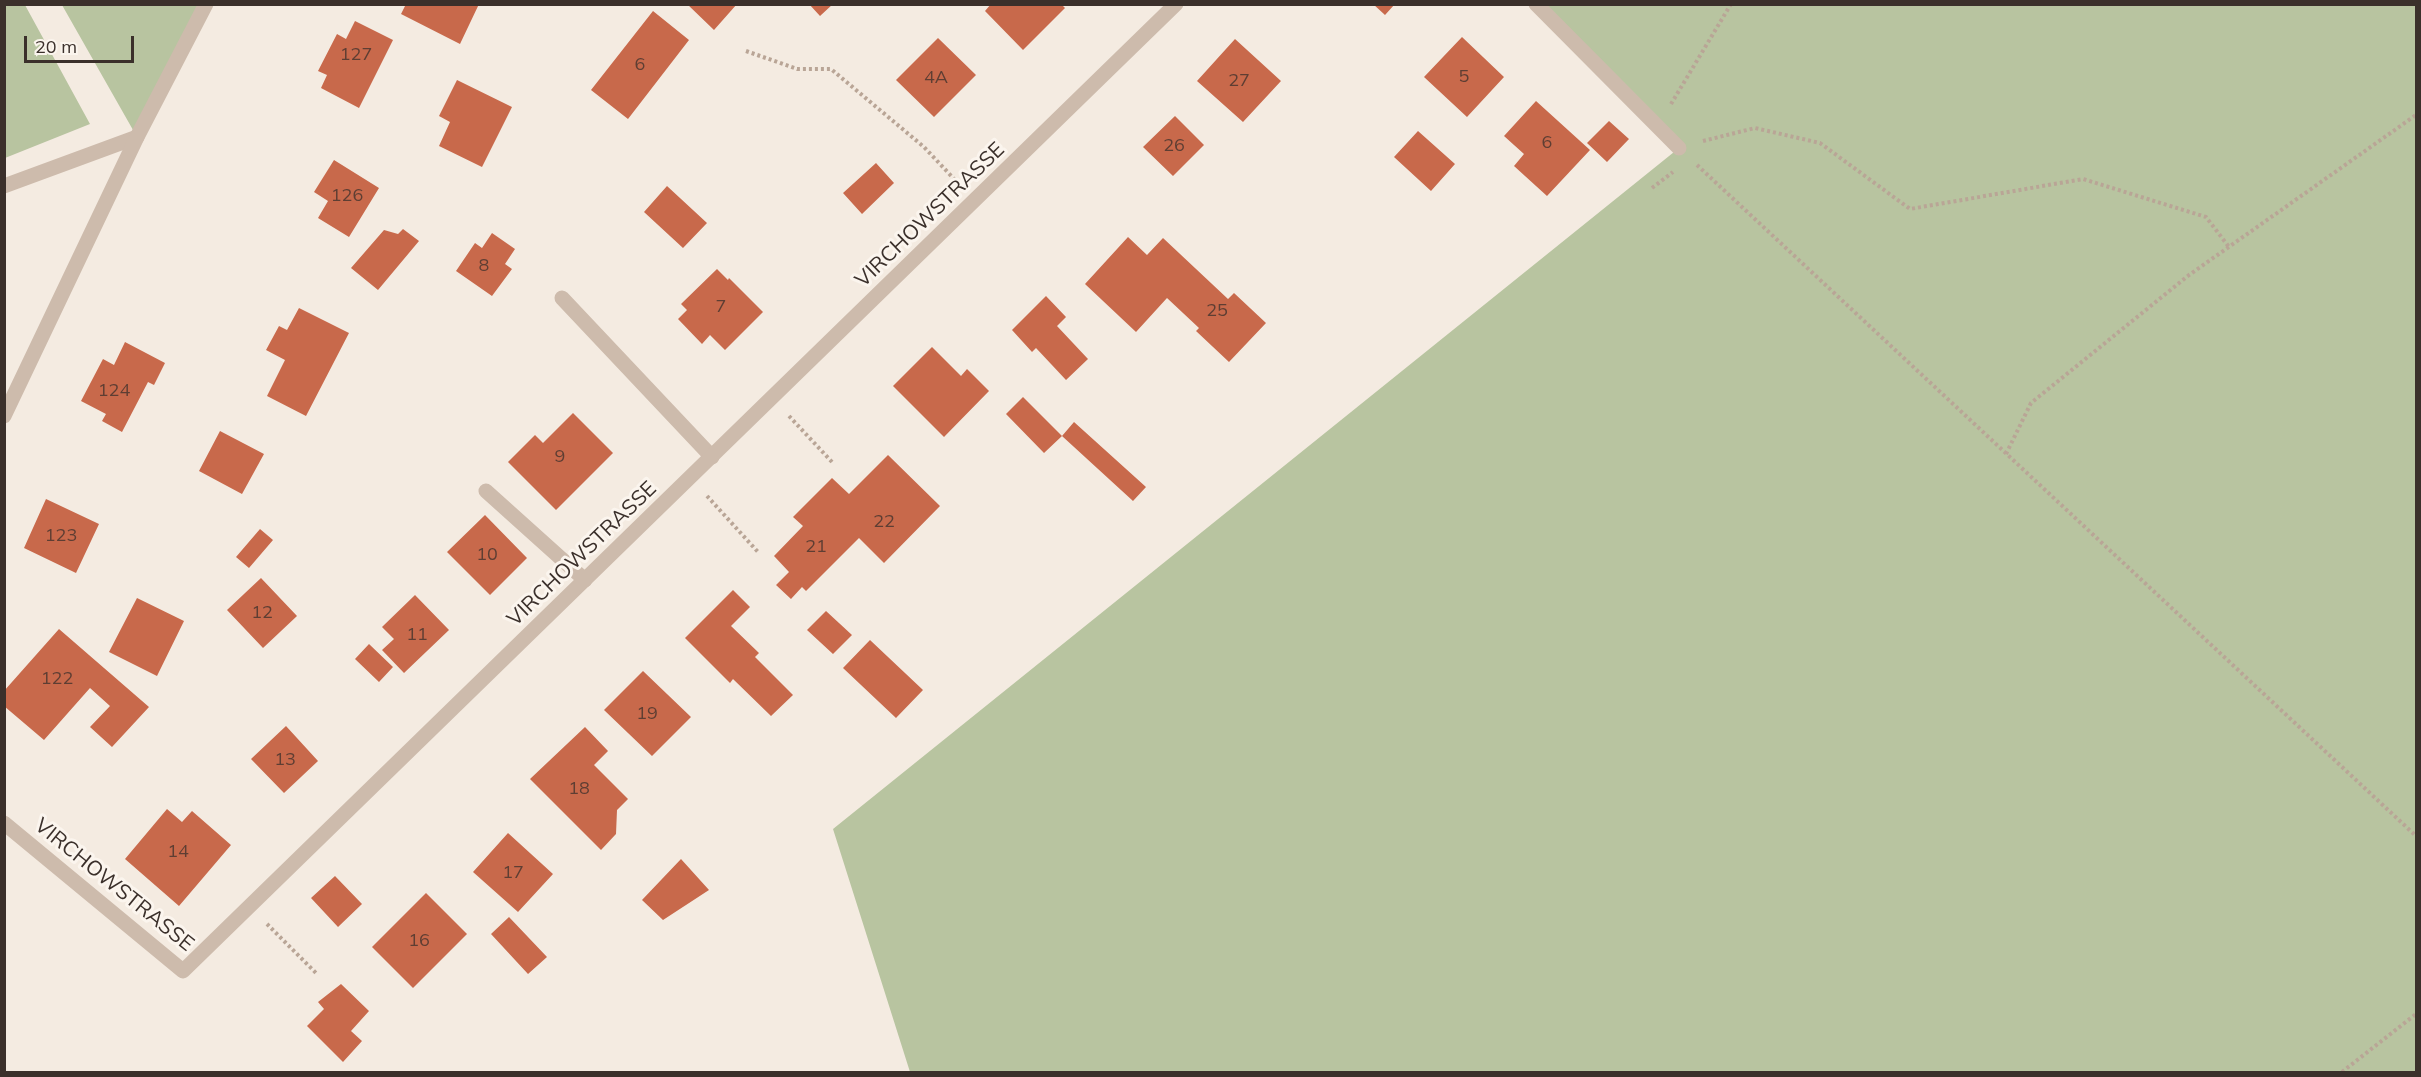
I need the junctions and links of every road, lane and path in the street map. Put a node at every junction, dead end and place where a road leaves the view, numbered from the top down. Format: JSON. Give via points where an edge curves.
{"nodes":[{"id":1,"x":206,"y":4,"type":"edge"},
{"id":2,"x":1176,"y":4,"type":"edge"},
{"id":3,"x":1536,"y":4,"type":"edge"},
{"id":4,"x":1731,"y":4,"type":"edge"},
{"id":5,"x":746,"y":51,"type":"dead end"},
{"id":6,"x":2416,"y":115,"type":"edge"},
{"id":7,"x":1657,"y":127,"type":"junction"},
{"id":8,"x":137,"y":137,"type":"junction"},
{"id":9,"x":1679,"y":148,"type":"junction"},
{"id":10,"x":4,"y":186,"type":"edge"},
{"id":11,"x":974,"y":201,"type":"junction"},
{"id":12,"x":2229,"y":247,"type":"junction"},
{"id":13,"x":562,"y":298,"type":"dead end"},
{"id":14,"x":772,"y":398,"type":"junction"},
{"id":15,"x":4,"y":416,"type":"edge"},
{"id":16,"x":2006,"y":454,"type":"junction"},
{"id":17,"x":712,"y":457,"type":"junction"},
{"id":18,"x":832,"y":462,"type":"dead end"},
{"id":19,"x":690,"y":477,"type":"junction"},
{"id":20,"x":486,"y":491,"type":"dead end"},
{"id":21,"x":758,"y":552,"type":"dead end"},
{"id":22,"x":585,"y":580,"type":"junction"},
{"id":23,"x":4,"y":823,"type":"edge"},
{"id":24,"x":2416,"y":836,"type":"edge"},
{"id":25,"x":250,"y":906,"type":"junction"},
{"id":26,"x":316,"y":974,"type":"dead end"},
{"id":27,"x":2416,"y":1014,"type":"edge"},
{"id":28,"x":2343,"y":1072,"type":"edge"}],
"edges":[{"from":1,"to":8,"type":"street"},
{"from":2,"to":11,"type":"street","name":"VIRCHOWSTRASSE"},
{"from":3,"to":7,"type":"street"},
{"from":4,"to":7,"type":"path"},
{"from":5,"to":11,"type":"path","via":[[797,69],[831,69],[924,147]]},
{"from":6,"to":12,"type":"path"},
{"from":7,"to":9,"type":"street"},
{"from":8,"to":10,"type":"street"},
{"from":8,"to":15,"type":"street"},
{"from":9,"to":12,"type":"path","via":[[1755,128],[1820,143],[1910,209],[2083,179],[2206,217]]},
{"from":9,"to":16,"type":"path"},
{"from":11,"to":14,"type":"street","name":"VIRCHOWSTRASSE"},
{"from":12,"to":16,"type":"path","via":[[2031,403]]},
{"from":13,"to":17,"type":"street"},
{"from":14,"to":17,"type":"street","name":"VIRCHOWSTRASSE"},
{"from":14,"to":18,"type":"path"},
{"from":16,"to":24,"type":"path"},
{"from":17,"to":19,"type":"street","name":"VIRCHOWSTRASSE"},
{"from":19,"to":21,"type":"path"},
{"from":19,"to":22,"type":"street","name":"VIRCHOWSTRASSE"},
{"from":20,"to":22,"type":"street"},
{"from":22,"to":25,"type":"street","name":"VIRCHOWSTRASSE"},
{"from":23,"to":25,"type":"street","name":"VIRCHOWSTRASSE","via":[[183,971]]},
{"from":25,"to":26,"type":"path"},
{"from":27,"to":28,"type":"path"}]}
